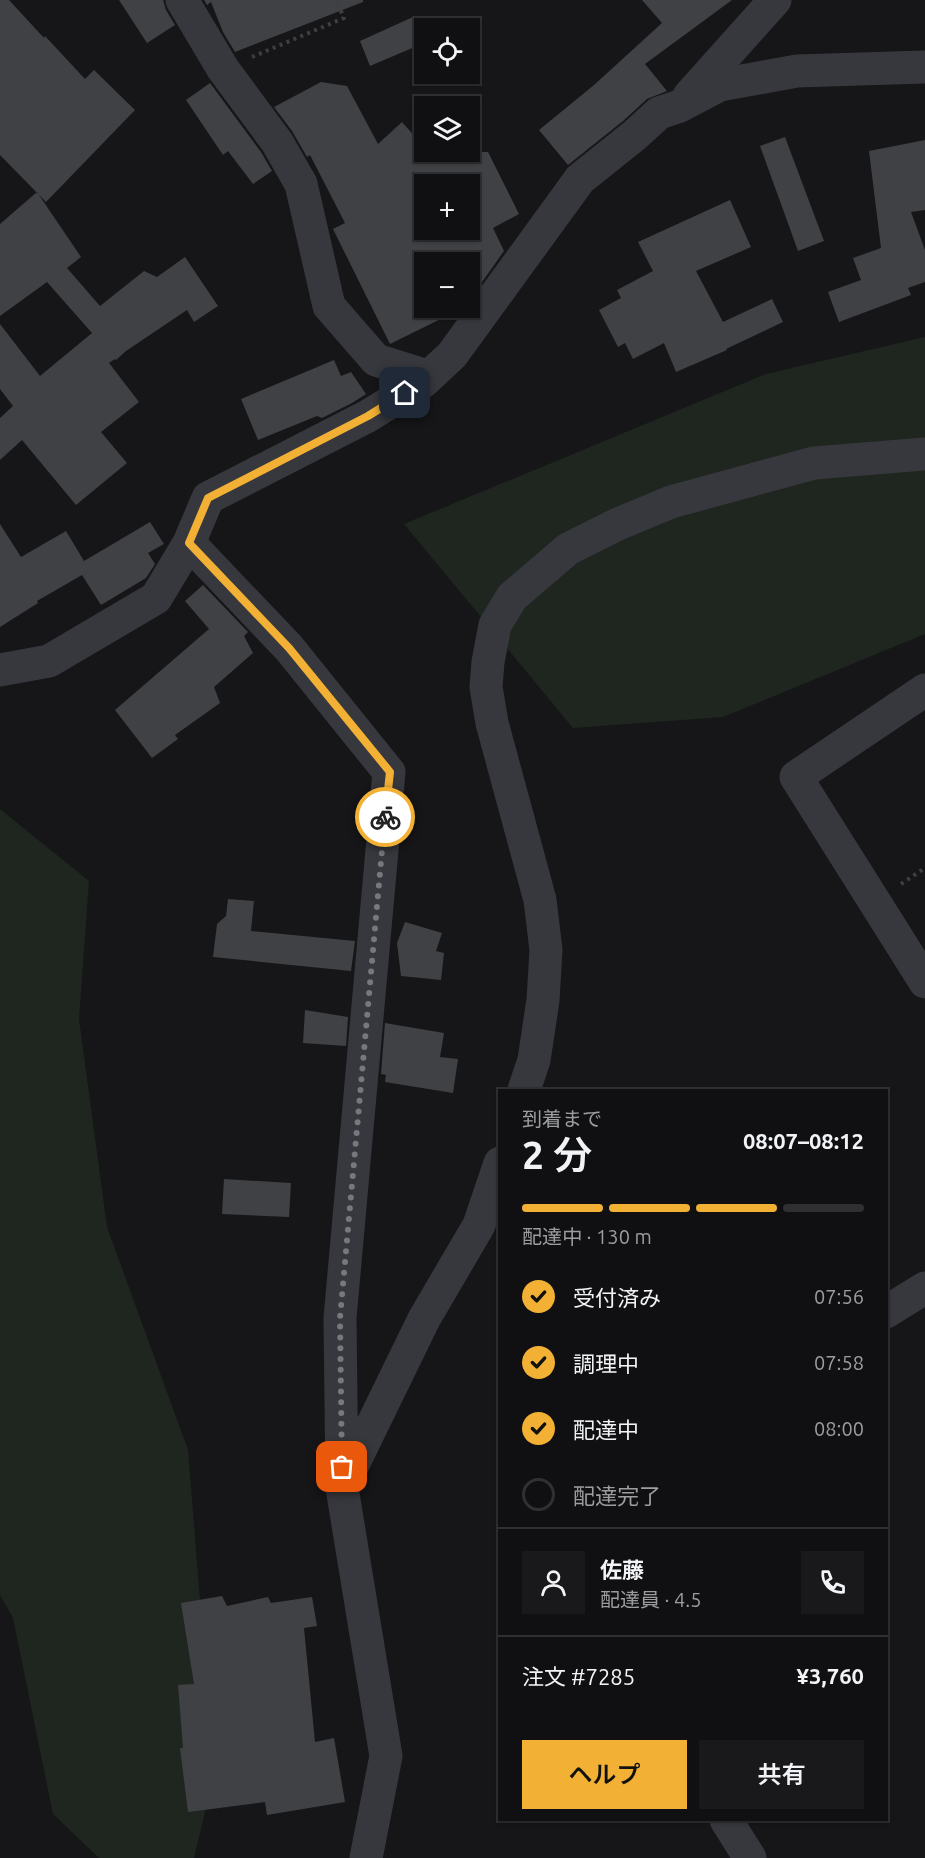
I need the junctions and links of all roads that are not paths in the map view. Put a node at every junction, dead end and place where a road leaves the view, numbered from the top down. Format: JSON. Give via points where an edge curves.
{"nodes":[{"id":1,"x":182,"y":0,"type":"edge"},
{"id":2,"x":775,"y":0,"type":"edge"},
{"id":3,"x":925,"y":67,"type":"edge"},
{"id":4,"x":680,"y":106,"type":"junction"},
{"id":5,"x":428,"y":376,"type":"junction"},
{"id":6,"x":925,"y":453,"type":"edge"},
{"id":7,"x":189,"y":543,"type":"junction"},
{"id":8,"x":0,"y":670,"type":"edge"},
{"id":9,"x":925,"y":690,"type":"edge"},
{"id":10,"x":925,"y":982,"type":"edge"},
{"id":11,"x":524,"y":1089,"type":"edge"},
{"id":12,"x":498,"y":1169,"type":"edge"},
{"id":13,"x":925,"y":1288,"type":"edge"},
{"id":14,"x":888,"y":1311,"type":"edge"},
{"id":15,"x":342,"y":1488,"type":"junction"},
{"id":16,"x":727,"y":1821,"type":"edge"},
{"id":17,"x":366,"y":1858,"type":"edge"},
{"id":18,"x":750,"y":1858,"type":"edge"}],
"edges":[{"from":1,"to":5,"type":"street","via":[[223,69],[277,142],[301,184],[329,306],[376,360]]},
{"from":2,"to":4,"type":"street"},
{"from":3,"to":4,"type":"street","via":[[797,71],[720,85]]},
{"from":4,"to":5,"type":"street","via":[[658,113],[580,179],[452,355]]},
{"from":5,"to":7,"type":"street","via":[[368,416],[208,498]]},
{"from":6,"to":11,"type":"street","via":[[814,463],[671,502],[568,549],[512,597],[495,625],[486,687],[492,723],[540,900],[546,950],[536,1050]]},
{"from":7,"to":8,"type":"street","via":[[156,598],[49,661]]},
{"from":7,"to":15,"type":"street","via":[[289,648],[390,772],[340,1318]]},
{"from":9,"to":10,"type":"street","via":[[796,777]]},
{"from":12,"to":15,"type":"street","via":[[479,1225],[424,1319]]},
{"from":13,"to":14,"type":"street"},
{"from":15,"to":17,"type":"street","via":[[386,1756]]},
{"from":16,"to":18,"type":"street"}]}
